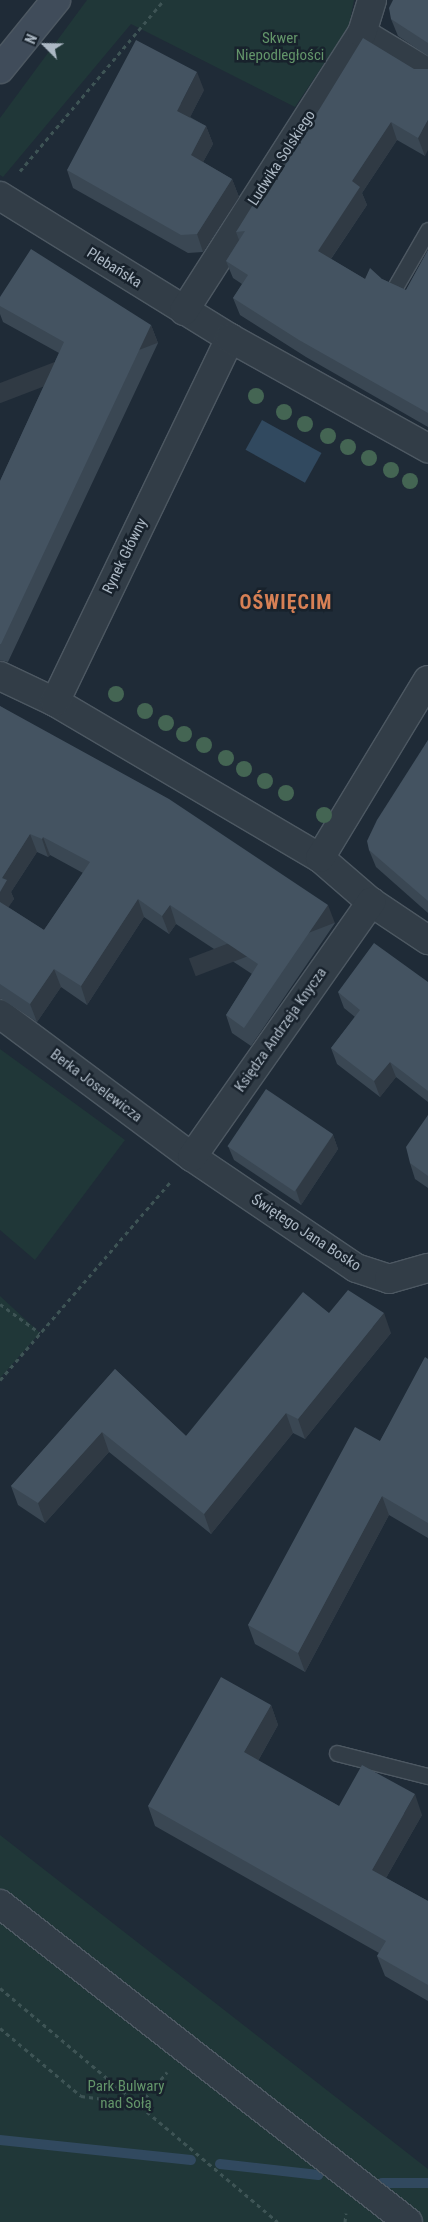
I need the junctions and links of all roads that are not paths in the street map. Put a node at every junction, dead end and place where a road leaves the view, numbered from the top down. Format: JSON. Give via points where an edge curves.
{"nodes":[{"id":1,"x":56,"y":0,"type":"edge"},
{"id":2,"x":372,"y":0,"type":"edge"},
{"id":3,"x":362,"y":33,"type":"junction"},
{"id":4,"x":0,"y":69,"type":"edge"},
{"id":5,"x":428,"y":73,"type":"edge"},
{"id":6,"x":6,"y":188,"type":"edge"},
{"id":7,"x":428,"y":230,"type":"edge"},
{"id":8,"x":394,"y":289,"type":"edge"},
{"id":9,"x":184,"y":312,"type":"junction"},
{"id":10,"x":230,"y":338,"type":"junction"},
{"id":11,"x":428,"y":448,"type":"edge"},
{"id":12,"x":0,"y":676,"type":"edge"},
{"id":13,"x":428,"y":680,"type":"edge"},
{"id":14,"x":55,"y":702,"type":"junction"},
{"id":15,"x":320,"y":858,"type":"junction"},
{"id":16,"x":371,"y":902,"type":"junction"},
{"id":17,"x":428,"y":940,"type":"edge"},
{"id":18,"x":0,"y":1014,"type":"edge"},
{"id":19,"x":192,"y":1158,"type":"junction"},
{"id":20,"x":428,"y":1268,"type":"edge"},
{"id":21,"x":337,"y":1753,"type":"dead end"},
{"id":22,"x":428,"y":1776,"type":"edge"},
{"id":23,"x":0,"y":1904,"type":"edge"},
{"id":24,"x":408,"y":2222,"type":"edge"}],
"edges":[{"from":1,"to":4,"type":"street"},
{"from":2,"to":3,"type":"street","name":"Ludwika Solskiego"},
{"from":3,"to":5,"type":"street"},
{"from":3,"to":9,"type":"street","name":"Ludwika Solskiego"},
{"from":6,"to":9,"type":"street","name":"Plebańska"},
{"from":7,"to":8,"type":"lane"},
{"from":9,"to":10,"type":"street","name":"Plebańska"},
{"from":10,"to":11,"type":"street"},
{"from":10,"to":14,"type":"street","name":"Rynek Główny"},
{"from":12,"to":14,"type":"street"},
{"from":13,"to":15,"type":"street"},
{"from":14,"to":15,"type":"street"},
{"from":15,"to":16,"type":"street"},
{"from":16,"to":17,"type":"street"},
{"from":16,"to":19,"type":"street","name":"Księdza Andrzeja Knycza"},
{"from":18,"to":19,"type":"street","name":"Berka Joselewicza"},
{"from":19,"to":20,"type":"street","name":"Świętego Jana Bosko","via":[[356,1268],[389,1279]]},
{"from":21,"to":22,"type":"lane"},
{"from":23,"to":24,"type":"street"}]}
